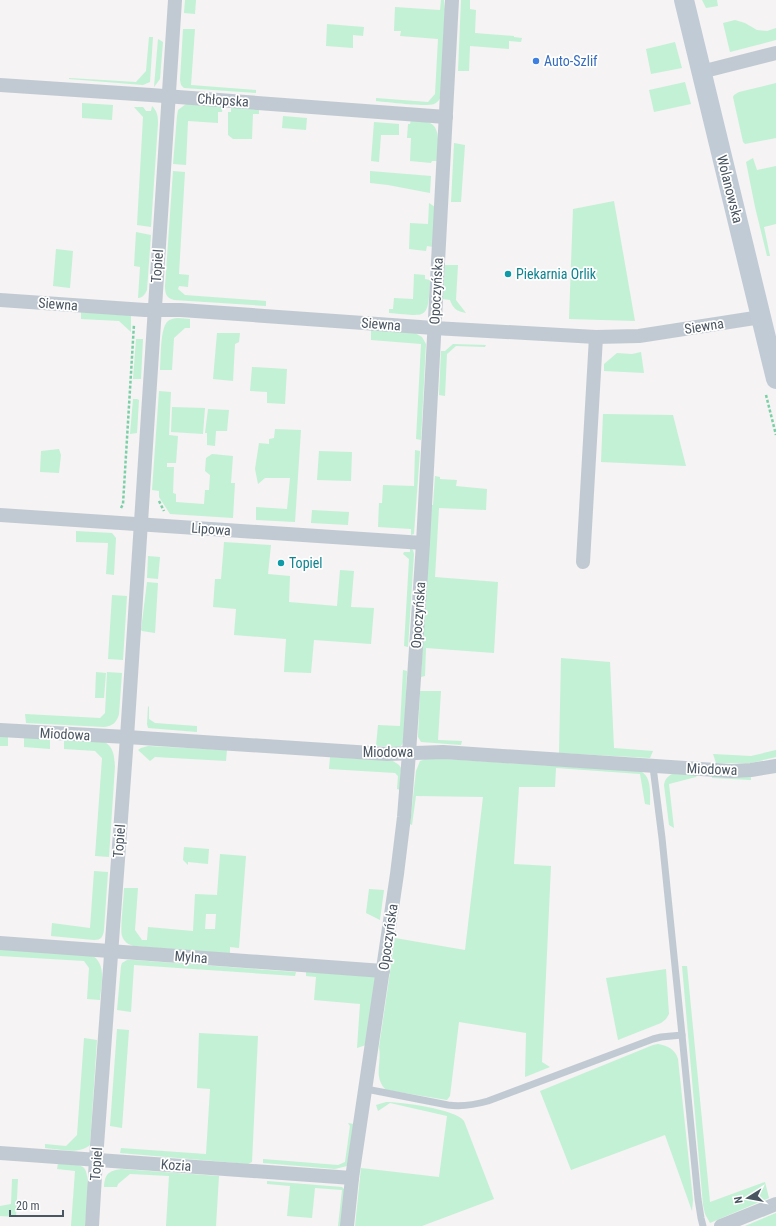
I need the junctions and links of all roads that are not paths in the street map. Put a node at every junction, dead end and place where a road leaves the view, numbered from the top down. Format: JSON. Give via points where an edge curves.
{"nodes":[{"id":1,"x":175,"y":0,"type":"edge"},
{"id":2,"x":452,"y":0,"type":"edge"},
{"id":3,"x":684,"y":0,"type":"edge"},
{"id":4,"x":776,"y":53,"type":"edge"},
{"id":5,"x":701,"y":72,"type":"junction"},
{"id":6,"x":0,"y":85,"type":"edge"},
{"id":7,"x":169,"y":96,"type":"junction"},
{"id":8,"x":446,"y":117,"type":"junction"},
{"id":9,"x":0,"y":300,"type":"edge"},
{"id":10,"x":154,"y":310,"type":"junction"},
{"id":11,"x":761,"y":317,"type":"junction"},
{"id":12,"x":434,"y":328,"type":"junction"},
{"id":13,"x":596,"y":337,"type":"junction"},
{"id":14,"x":776,"y":379,"type":"edge"},
{"id":15,"x":0,"y":515,"type":"edge"},
{"id":16,"x":140,"y":525,"type":"junction"},
{"id":17,"x":423,"y":543,"type":"junction"},
{"id":18,"x":583,"y":562,"type":"dead end"},
{"id":19,"x":0,"y":730,"type":"edge"},
{"id":20,"x":127,"y":737,"type":"junction"},
{"id":21,"x":409,"y":753,"type":"junction"},
{"id":22,"x":776,"y":766,"type":"edge"},
{"id":23,"x":653,"y":767,"type":"junction"},
{"id":24,"x":0,"y":944,"type":"edge"},
{"id":25,"x":111,"y":952,"type":"junction"},
{"id":26,"x":383,"y":971,"type":"junction"},
{"id":27,"x":682,"y":1036,"type":"junction"},
{"id":28,"x":366,"y":1089,"type":"junction"},
{"id":29,"x":0,"y":1153,"type":"edge"},
{"id":30,"x":96,"y":1159,"type":"junction"},
{"id":31,"x":352,"y":1178,"type":"junction"},
{"id":32,"x":776,"y":1204,"type":"edge"},
{"id":33,"x":92,"y":1226,"type":"edge"},
{"id":34,"x":347,"y":1226,"type":"edge"},
{"id":35,"x":703,"y":1226,"type":"edge"},
{"id":36,"x":721,"y":1226,"type":"edge"}],
"edges":[{"from":1,"to":7,"type":"street","name":"Topiel"},
{"from":2,"to":8,"type":"street","name":"Opoczyńska"},
{"from":3,"to":5,"type":"street","name":"Wolanowska"},
{"from":4,"to":5,"type":"street"},
{"from":5,"to":11,"type":"street","name":"Wolanowska"},
{"from":6,"to":7,"type":"street","name":"Chłopska"},
{"from":7,"to":8,"type":"street","name":"Chłopska"},
{"from":7,"to":10,"type":"street","name":"Topiel"},
{"from":8,"to":12,"type":"street","name":"Opoczyńska"},
{"from":9,"to":10,"type":"street","name":"Siewna"},
{"from":10,"to":12,"type":"street","name":"Siewna"},
{"from":10,"to":16,"type":"street","name":"Topiel"},
{"from":11,"to":13,"type":"street","name":"Siewna","via":[[640,336]]},
{"from":11,"to":14,"type":"street","name":"Wolanowska"},
{"from":12,"to":13,"type":"street","name":"Siewna"},
{"from":12,"to":17,"type":"street","name":"Opoczyńska"},
{"from":13,"to":18,"type":"street"},
{"from":15,"to":16,"type":"street","name":"Lipowa"},
{"from":16,"to":17,"type":"street","name":"Lipowa"},
{"from":16,"to":20,"type":"street","name":"Topiel"},
{"from":17,"to":21,"type":"street","name":"Opoczyńska"},
{"from":19,"to":20,"type":"street","name":"Miodowa"},
{"from":20,"to":21,"type":"street","name":"Miodowa","via":[[387,754]]},
{"from":20,"to":25,"type":"street","name":"Topiel"},
{"from":21,"to":23,"type":"street","name":"Miodowa","via":[[442,752]]},
{"from":21,"to":26,"type":"street","name":"Opoczyńska","via":[[397,874]]},
{"from":22,"to":23,"type":"street","name":"Miodowa","via":[[731,771]]},
{"from":23,"to":27,"type":"lane"},
{"from":24,"to":25,"type":"street","name":"Mylna"},
{"from":25,"to":26,"type":"street","name":"Mylna"},
{"from":25,"to":30,"type":"street","name":"Topiel"},
{"from":26,"to":28,"type":"street","name":"Opoczyńska"},
{"from":27,"to":28,"type":"lane","via":[[649,1040],[488,1101],[467,1106],[459,1107]]},
{"from":27,"to":35,"type":"lane","via":[[698,1199]]},
{"from":28,"to":31,"type":"street","name":"Opoczyńska"},
{"from":29,"to":30,"type":"street","name":"Kozia"},
{"from":30,"to":31,"type":"street","name":"Kozia"},
{"from":30,"to":33,"type":"street","name":"Topiel"},
{"from":31,"to":34,"type":"street","name":"Opoczyńska"},
{"from":32,"to":36,"type":"street"}]}
